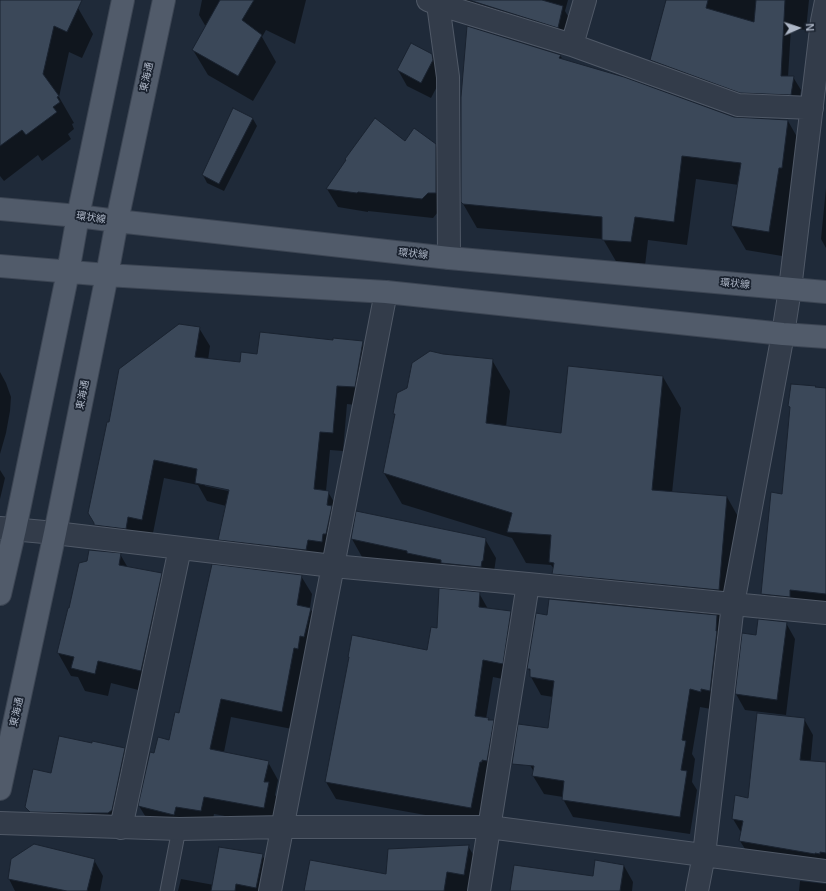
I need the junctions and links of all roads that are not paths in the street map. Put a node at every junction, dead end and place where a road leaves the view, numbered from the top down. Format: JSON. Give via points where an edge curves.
{"nodes":[{"id":1,"x":123,"y":0,"type":"edge"},
{"id":2,"x":164,"y":0,"type":"edge"},
{"id":3,"x":585,"y":0,"type":"edge"},
{"id":4,"x":435,"y":1,"type":"edge"},
{"id":5,"x":825,"y":15,"type":"edge"},
{"id":6,"x":572,"y":45,"type":"junction"},
{"id":7,"x":812,"y":108,"type":"junction"},
{"id":8,"x":0,"y":209,"type":"edge"},
{"id":9,"x":78,"y":216,"type":"junction"},
{"id":10,"x":117,"y":222,"type":"junction"},
{"id":11,"x":449,"y":258,"type":"junction"},
{"id":12,"x":0,"y":266,"type":"edge"},
{"id":13,"x":68,"y":272,"type":"junction"},
{"id":14,"x":107,"y":275,"type":"junction"},
{"id":15,"x":790,"y":289,"type":"junction"},
{"id":16,"x":386,"y":292,"type":"junction"},
{"id":17,"x":826,"y":292,"type":"edge"},
{"id":18,"x":783,"y":334,"type":"junction"},
{"id":19,"x":826,"y":337,"type":"edge"},
{"id":20,"x":7,"y":529,"type":"edge"},
{"id":21,"x":55,"y":533,"type":"junction"},
{"id":22,"x":180,"y":548,"type":"junction"},
{"id":23,"x":333,"y":566,"type":"junction"},
{"id":24,"x":528,"y":584,"type":"junction"},
{"id":25,"x":0,"y":594,"type":"edge"},
{"id":26,"x":733,"y":604,"type":"junction"},
{"id":27,"x":826,"y":613,"type":"edge"},
{"id":28,"x":0,"y":788,"type":"edge"},
{"id":29,"x":0,"y":823,"type":"edge"},
{"id":30,"x":283,"y":827,"type":"junction"},
{"id":31,"x":489,"y":827,"type":"junction"},
{"id":32,"x":121,"y":828,"type":"junction"},
{"id":33,"x":179,"y":829,"type":"junction"},
{"id":34,"x":704,"y":855,"type":"junction"},
{"id":35,"x":826,"y":871,"type":"edge"},
{"id":36,"x":167,"y":891,"type":"edge"},
{"id":37,"x":270,"y":891,"type":"edge"},
{"id":38,"x":479,"y":891,"type":"edge"},
{"id":39,"x":697,"y":891,"type":"edge"}],
"edges":[{"from":1,"to":9,"type":"main road"},
{"from":2,"to":10,"type":"main road","name":"東海通"},
{"from":3,"to":6,"type":"street"},
{"from":4,"to":6,"type":"street"},
{"from":4,"to":11,"type":"street","via":[[448,77]]},
{"from":5,"to":7,"type":"street"},
{"from":6,"to":7,"type":"street","via":[[738,105]]},
{"from":7,"to":15,"type":"street"},
{"from":8,"to":9,"type":"main road","name":"環状線"},
{"from":9,"to":10,"type":"main road","name":"環状線"},
{"from":9,"to":13,"type":"main road"},
{"from":10,"to":11,"type":"main road","name":"環状線"},
{"from":10,"to":14,"type":"main road","name":"東海通"},
{"from":11,"to":15,"type":"main road","name":"環状線"},
{"from":12,"to":13,"type":"main road"},
{"from":13,"to":14,"type":"main road"},
{"from":13,"to":20,"type":"main road"},
{"from":14,"to":16,"type":"main road"},
{"from":14,"to":21,"type":"main road","name":"東海通"},
{"from":15,"to":17,"type":"main road","name":"環状線"},
{"from":15,"to":18,"type":"street"},
{"from":16,"to":18,"type":"main road"},
{"from":16,"to":23,"type":"street"},
{"from":18,"to":19,"type":"main road"},
{"from":18,"to":26,"type":"street"},
{"from":20,"to":21,"type":"street"},
{"from":20,"to":25,"type":"main road"},
{"from":21,"to":22,"type":"street"},
{"from":21,"to":28,"type":"main road","name":"東海通"},
{"from":22,"to":23,"type":"street"},
{"from":22,"to":32,"type":"street"},
{"from":23,"to":24,"type":"street"},
{"from":23,"to":30,"type":"street"},
{"from":24,"to":26,"type":"street"},
{"from":24,"to":31,"type":"street"},
{"from":26,"to":27,"type":"street"},
{"from":26,"to":34,"type":"street"},
{"from":29,"to":32,"type":"street"},
{"from":30,"to":31,"type":"street"},
{"from":30,"to":33,"type":"street"},
{"from":30,"to":37,"type":"street"},
{"from":31,"to":34,"type":"street"},
{"from":31,"to":38,"type":"street"},
{"from":32,"to":33,"type":"street"},
{"from":33,"to":36,"type":"lane"},
{"from":34,"to":35,"type":"street"},
{"from":34,"to":39,"type":"street"}]}
